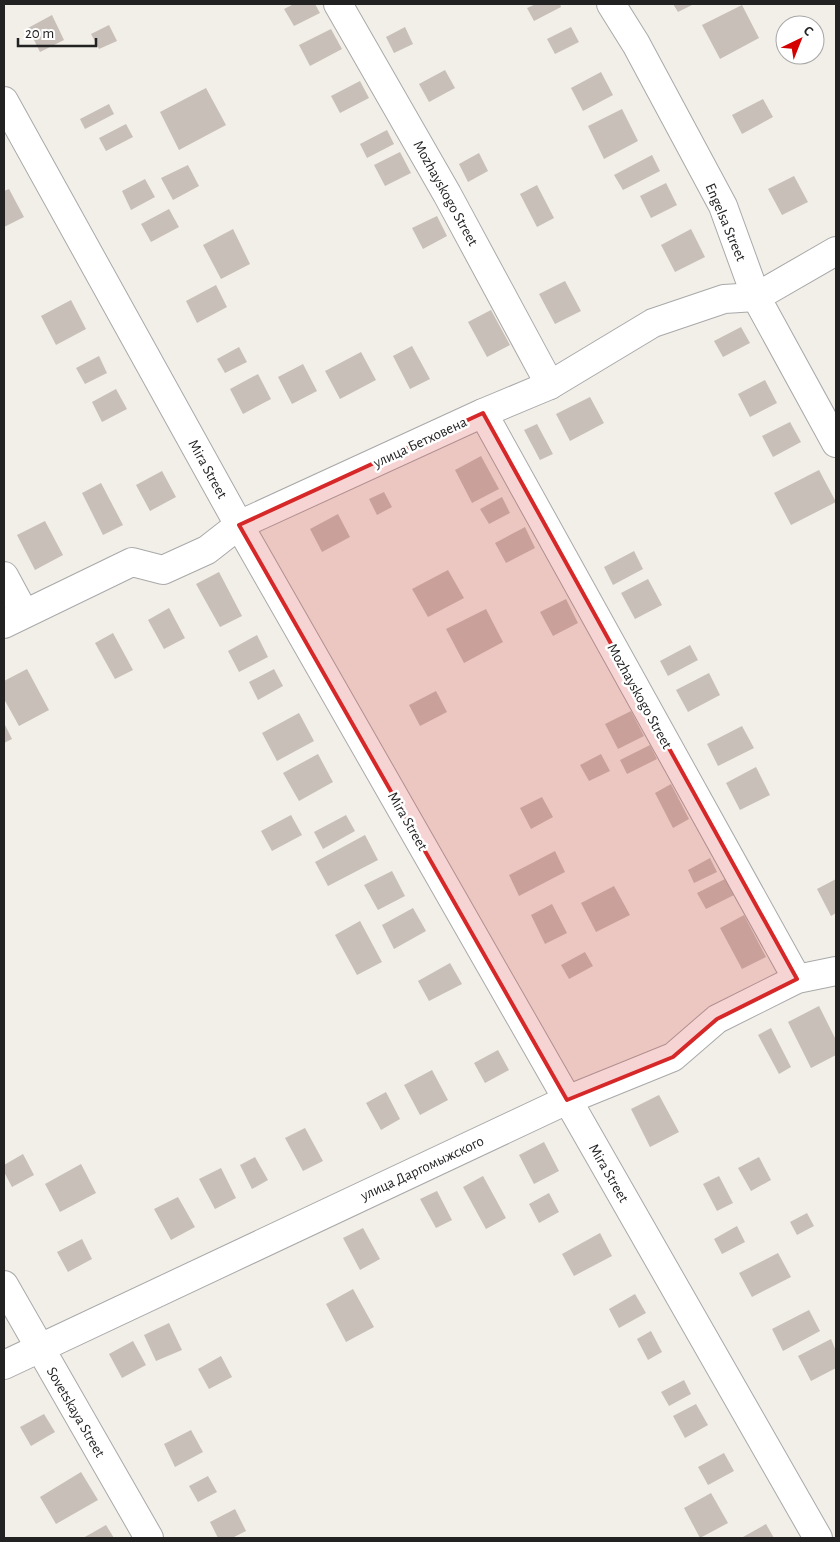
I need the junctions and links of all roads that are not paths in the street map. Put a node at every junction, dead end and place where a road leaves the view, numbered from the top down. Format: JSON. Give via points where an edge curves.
{"nodes":[{"id":1,"x":338,"y":4,"type":"edge"},
{"id":2,"x":611,"y":4,"type":"edge"},
{"id":3,"x":4,"y":101,"type":"edge"},
{"id":4,"x":836,"y":251,"type":"edge"},
{"id":5,"x":756,"y":297,"type":"junction"},
{"id":6,"x":550,"y":385,"type":"junction"},
{"id":7,"x":483,"y":413,"type":"junction"},
{"id":8,"x":836,"y":443,"type":"edge"},
{"id":9,"x":239,"y":525,"type":"junction"},
{"id":10,"x":4,"y":576,"type":"edge"},
{"id":11,"x":14,"y":618,"type":"edge"},
{"id":12,"x":836,"y":971,"type":"edge"},
{"id":13,"x":797,"y":979,"type":"junction"},
{"id":14,"x":568,"y":1100,"type":"junction"},
{"id":15,"x":4,"y":1285,"type":"edge"},
{"id":16,"x":39,"y":1347,"type":"junction"},
{"id":17,"x":4,"y":1365,"type":"edge"},
{"id":18,"x":149,"y":1538,"type":"edge"},
{"id":19,"x":818,"y":1538,"type":"edge"}],
"edges":[{"from":1,"to":6,"type":"street","name":"Mozhayskogo Street","via":[[447,194]]},
{"from":2,"to":5,"type":"street","name":"Engelsa Street","via":[[723,206]]},
{"from":3,"to":9,"type":"street","name":"Mira Street"},
{"from":4,"to":5,"type":"street","name":"улица Бетховена"},
{"from":5,"to":6,"type":"street","name":"улица Бетховена","via":[[724,299],[653,324]]},
{"from":5,"to":8,"type":"street","name":"Engelsa Street"},
{"from":6,"to":7,"type":"street","name":"улица Бетховена"},
{"from":7,"to":9,"type":"street","name":"улица Бетховена"},
{"from":7,"to":13,"type":"street","name":"Mozhayskogo Street"},
{"from":9,"to":11,"type":"street","name":"улица Бетховена","via":[[206,550],[163,570],[132,562]]},
{"from":9,"to":14,"type":"street","name":"Mira Street"},
{"from":10,"to":11,"type":"street"},
{"from":12,"to":13,"type":"street","name":"улица Даргомыжского"},
{"from":13,"to":14,"type":"street","name":"улица Даргомыжского","via":[[718,1019],[673,1057]]},
{"from":14,"to":16,"type":"street","name":"улица Даргомыжского"},
{"from":14,"to":19,"type":"street","name":"Mira Street"},
{"from":15,"to":16,"type":"street","name":"Sovetskaya Street"},
{"from":16,"to":17,"type":"street","name":"улица Даргомыжского"},
{"from":16,"to":18,"type":"street","name":"Sovetskaya Street"}]}
